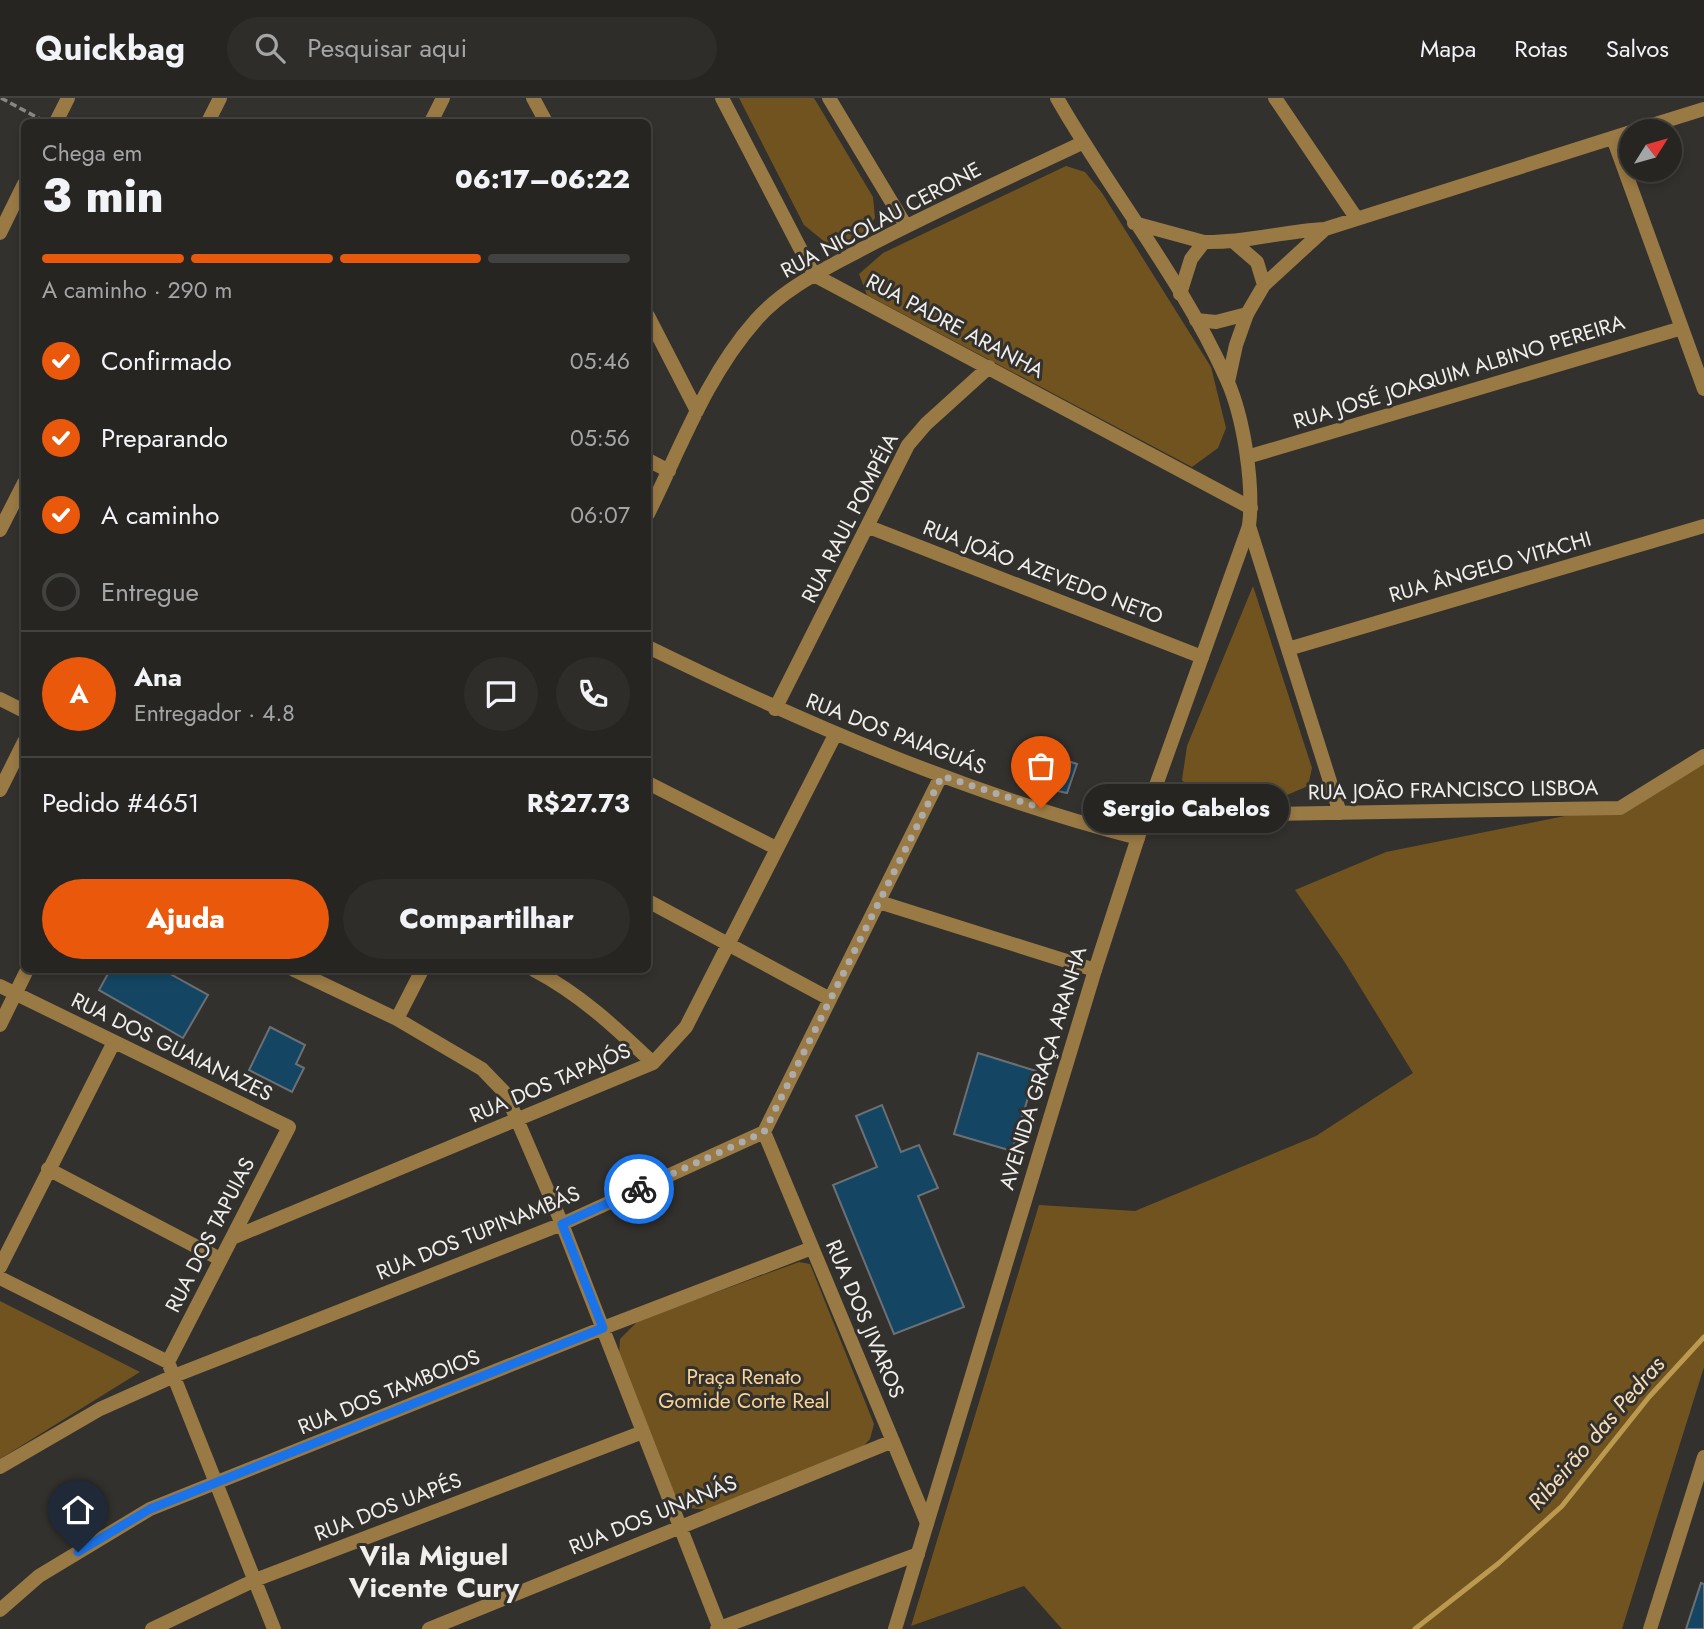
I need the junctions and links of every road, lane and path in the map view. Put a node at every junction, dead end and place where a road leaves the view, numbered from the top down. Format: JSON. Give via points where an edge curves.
{"nodes":[{"id":1,"x":1,"y":98,"type":"edge"},
{"id":2,"x":68,"y":98,"type":"edge"},
{"id":3,"x":219,"y":98,"type":"edge"},
{"id":4,"x":443,"y":98,"type":"edge"},
{"id":5,"x":533,"y":98,"type":"edge"},
{"id":6,"x":722,"y":98,"type":"edge"},
{"id":7,"x":829,"y":98,"type":"edge"},
{"id":8,"x":1057,"y":98,"type":"edge"},
{"id":9,"x":1275,"y":98,"type":"edge"},
{"id":10,"x":1704,"y":109,"type":"edge"},
{"id":11,"x":42,"y":119,"type":"edge"},
{"id":12,"x":58,"y":119,"type":"edge"},
{"id":13,"x":209,"y":119,"type":"edge"},
{"id":14,"x":432,"y":119,"type":"edge"},
{"id":15,"x":544,"y":119,"type":"edge"},
{"id":16,"x":1673,"y":119,"type":"edge"},
{"id":17,"x":1619,"y":136,"type":"edge"},
{"id":18,"x":1613,"y":138,"type":"junction"},
{"id":19,"x":1082,"y":143,"type":"junction"},
{"id":20,"x":21,"y":190,"type":"edge"},
{"id":21,"x":1357,"y":219,"type":"junction"},
{"id":22,"x":1134,"y":223,"type":"junction"},
{"id":23,"x":906,"y":226,"type":"junction"},
{"id":24,"x":1325,"y":229,"type":"junction"},
{"id":25,"x":0,"y":233,"type":"edge"},
{"id":26,"x":1204,"y":242,"type":"junction"},
{"id":27,"x":1235,"y":243,"type":"junction"},
{"id":28,"x":814,"y":275,"type":"junction"},
{"id":29,"x":1264,"y":285,"type":"junction"},
{"id":30,"x":1180,"y":294,"type":"junction"},
{"id":31,"x":1247,"y":314,"type":"junction"},
{"id":32,"x":1196,"y":320,"type":"junction"},
{"id":33,"x":651,"y":322,"type":"edge"},
{"id":34,"x":1682,"y":328,"type":"junction"},
{"id":35,"x":989,"y":367,"type":"junction"},
{"id":36,"x":1228,"y":382,"type":"junction"},
{"id":37,"x":1704,"y":389,"type":"edge"},
{"id":38,"x":697,"y":411,"type":"junction"},
{"id":39,"x":1248,"y":457,"type":"junction"},
{"id":40,"x":651,"y":462,"type":"edge"},
{"id":41,"x":669,"y":471,"type":"junction"},
{"id":42,"x":21,"y":489,"type":"edge"},
{"id":43,"x":651,"y":508,"type":"edge"},
{"id":44,"x":1251,"y":508,"type":"junction"},
{"id":45,"x":1249,"y":526,"type":"junction"},
{"id":46,"x":869,"y":527,"type":"junction"},
{"id":47,"x":1704,"y":527,"type":"edge"},
{"id":48,"x":0,"y":530,"type":"edge"},
{"id":49,"x":651,"y":648,"type":"edge"},
{"id":50,"x":1288,"y":649,"type":"junction"},
{"id":51,"x":1202,"y":657,"type":"junction"},
{"id":52,"x":0,"y":699,"type":"edge"},
{"id":53,"x":775,"y":709,"type":"junction"},
{"id":54,"x":21,"y":710,"type":"edge"},
{"id":55,"x":835,"y":735,"type":"junction"},
{"id":56,"x":21,"y":748,"type":"edge"},
{"id":57,"x":1704,"y":756,"type":"edge"},
{"id":58,"x":942,"y":776,"type":"junction"},
{"id":59,"x":651,"y":785,"type":"edge"},
{"id":60,"x":0,"y":790,"type":"edge"},
{"id":61,"x":1340,"y":813,"type":"junction"},
{"id":62,"x":1145,"y":816,"type":"junction"},
{"id":63,"x":1138,"y":838,"type":"junction"},
{"id":64,"x":776,"y":848,"type":"junction"},
{"id":65,"x":879,"y":902,"type":"junction"},
{"id":66,"x":651,"y":903,"type":"edge"},
{"id":67,"x":728,"y":942,"type":"junction"},
{"id":68,"x":1095,"y":970,"type":"junction"},
{"id":69,"x":26,"y":973,"type":"edge"},
{"id":70,"x":300,"y":973,"type":"edge"},
{"id":71,"x":420,"y":973,"type":"edge"},
{"id":72,"x":540,"y":973,"type":"edge"},
{"id":73,"x":0,"y":986,"type":"edge"},
{"id":74,"x":15,"y":994,"type":"junction"},
{"id":75,"x":828,"y":998,"type":"junction"},
{"id":76,"x":397,"y":1019,"type":"junction"},
{"id":77,"x":0,"y":1025,"type":"edge"},
{"id":78,"x":114,"y":1042,"type":"junction"},
{"id":79,"x":653,"y":1063,"type":"junction"},
{"id":80,"x":520,"y":1120,"type":"junction"},
{"id":81,"x":289,"y":1127,"type":"joint"},
{"id":82,"x":764,"y":1132,"type":"junction"},
{"id":83,"x":48,"y":1169,"type":"junction"},
{"id":84,"x":562,"y":1224,"type":"junction"},
{"id":85,"x":232,"y":1237,"type":"junction"},
{"id":86,"x":812,"y":1248,"type":"junction"},
{"id":87,"x":220,"y":1259,"type":"junction"},
{"id":88,"x":0,"y":1267,"type":"edge"},
{"id":89,"x":0,"y":1279,"type":"edge"},
{"id":90,"x":603,"y":1328,"type":"junction"},
{"id":91,"x":171,"y":1369,"type":"junction"},
{"id":92,"x":643,"y":1432,"type":"junction"},
{"id":93,"x":893,"y":1441,"type":"junction"},
{"id":94,"x":1704,"y":1457,"type":"edge"},
{"id":95,"x":0,"y":1467,"type":"edge"},
{"id":96,"x":217,"y":1485,"type":"junction"},
{"id":97,"x":928,"y":1523,"type":"junction"},
{"id":98,"x":681,"y":1527,"type":"junction"},
{"id":99,"x":918,"y":1554,"type":"junction"},
{"id":100,"x":255,"y":1580,"type":"junction"},
{"id":101,"x":0,"y":1610,"type":"edge"},
{"id":102,"x":152,"y":1629,"type":"edge"},
{"id":103,"x":274,"y":1629,"type":"edge"},
{"id":104,"x":429,"y":1629,"type":"edge"},
{"id":105,"x":719,"y":1629,"type":"edge"},
{"id":106,"x":895,"y":1629,"type":"edge"},
{"id":107,"x":1650,"y":1629,"type":"edge"}],
"edges":[{"from":1,"to":11,"type":"path"},
{"from":2,"to":12,"type":"street"},
{"from":3,"to":13,"type":"street"},
{"from":4,"to":14,"type":"street"},
{"from":5,"to":15,"type":"street"},
{"from":6,"to":28,"type":"street"},
{"from":7,"to":23,"type":"street"},
{"from":8,"to":19,"type":"street"},
{"from":9,"to":21,"type":"street"},
{"from":10,"to":16,"type":"street"},
{"from":17,"to":18,"type":"street"},
{"from":18,"to":21,"type":"street"},
{"from":18,"to":34,"type":"street"},
{"from":19,"to":22,"type":"street"},
{"from":19,"to":23,"type":"street","name":"RUA NICOLAU CERONE"},
{"from":20,"to":25,"type":"street"},
{"from":21,"to":24,"type":"street"},
{"from":22,"to":26,"type":"street"},
{"from":22,"to":30,"type":"street"},
{"from":23,"to":28,"type":"street","name":"RUA NICOLAU CERONE"},
{"from":24,"to":27,"type":"street"},
{"from":24,"to":29,"type":"street"},
{"from":26,"to":27,"type":"street"},
{"from":26,"to":30,"type":"street","via":[[1191,259]]},
{"from":27,"to":29,"type":"street","via":[[1256,262]]},
{"from":28,"to":35,"type":"street","name":"RUA PADRE ARANHA"},
{"from":28,"to":38,"type":"street","name":"RUA NICOLAU CERONE","via":[[757,318]]},
{"from":29,"to":31,"type":"street"},
{"from":30,"to":32,"type":"street"},
{"from":31,"to":32,"type":"street","via":[[1216,322]]},
{"from":31,"to":36,"type":"street"},
{"from":32,"to":36,"type":"street"},
{"from":33,"to":38,"type":"street"},
{"from":34,"to":37,"type":"street"},
{"from":34,"to":39,"type":"street","name":"RUA JOSÉ JOAQUIM ALBINO PEREIRA"},
{"from":35,"to":44,"type":"street","name":"RUA PADRE ARANHA"},
{"from":35,"to":46,"type":"street","name":"RUA RAUL POMPÉIA","via":[[908,445]]},
{"from":36,"to":39,"type":"street"},
{"from":38,"to":41,"type":"street","name":"RUA NICOLAU CERONE"},
{"from":39,"to":44,"type":"street"},
{"from":40,"to":41,"type":"street"},
{"from":41,"to":43,"type":"street","name":"RUA NICOLAU CERONE"},
{"from":42,"to":48,"type":"street"},
{"from":44,"to":45,"type":"street"},
{"from":45,"to":50,"type":"street"},
{"from":45,"to":51,"type":"street","name":"AVENIDA GRAÇA ARANHA"},
{"from":46,"to":51,"type":"street","name":"RUA JOÃO AZEVEDO NETO"},
{"from":46,"to":53,"type":"street","name":"RUA RAUL POMPÉIA"},
{"from":47,"to":50,"type":"street","name":"RUA ÂNGELO VITACHI"},
{"from":49,"to":53,"type":"street","name":"RUA DOS PAIAGUÁS"},
{"from":50,"to":61,"type":"street"},
{"from":51,"to":62,"type":"street","name":"AVENIDA GRAÇA ARANHA"},
{"from":52,"to":54,"type":"street"},
{"from":53,"to":55,"type":"street","name":"RUA DOS PAIAGUÁS"},
{"from":55,"to":58,"type":"street","name":"RUA DOS PAIAGUÁS"},
{"from":55,"to":64,"type":"street","name":"RUA DOS TAPAJÓS"},
{"from":56,"to":60,"type":"street"},
{"from":57,"to":61,"type":"street","name":"RUA JOÃO FRANCISCO LISBOA","via":[[1620,808]]},
{"from":58,"to":63,"type":"street","name":"RUA DOS PAIAGUÁS"},
{"from":58,"to":65,"type":"street"},
{"from":59,"to":64,"type":"street"},
{"from":61,"to":62,"type":"street","name":"RUA JOÃO FRANCISCO LISBOA"},
{"from":62,"to":63,"type":"street","name":"AVENIDA GRAÇA ARANHA"},
{"from":63,"to":68,"type":"street","name":"AVENIDA GRAÇA ARANHA"},
{"from":64,"to":67,"type":"street","name":"RUA DOS TAPAJÓS"},
{"from":65,"to":68,"type":"street"},
{"from":65,"to":75,"type":"street"},
{"from":66,"to":67,"type":"street"},
{"from":67,"to":75,"type":"street"},
{"from":67,"to":79,"type":"street","name":"RUA DOS TAPAJÓS","via":[[686,1027]]},
{"from":68,"to":97,"type":"street","name":"AVENIDA GRAÇA ARANHA"},
{"from":69,"to":74,"type":"street"},
{"from":70,"to":76,"type":"street"},
{"from":71,"to":76,"type":"street"},
{"from":72,"to":79,"type":"street","via":[[597,1010]]},
{"from":73,"to":74,"type":"street","name":"RUA DOS GUAIANAZES"},
{"from":74,"to":77,"type":"street"},
{"from":74,"to":78,"type":"street","name":"RUA DOS GUAIANAZES"},
{"from":75,"to":82,"type":"street"},
{"from":76,"to":80,"type":"street","via":[[482,1069],[506,1094]]},
{"from":78,"to":81,"type":"street","name":"RUA DOS GUAIANAZES"},
{"from":78,"to":83,"type":"street"},
{"from":79,"to":80,"type":"street","name":"RUA DOS TAPAJÓS"},
{"from":80,"to":84,"type":"street"},
{"from":80,"to":85,"type":"street","name":"RUA DOS TAPAJÓS"},
{"from":81,"to":85,"type":"street","name":"RUA DOS TAPUIAS"},
{"from":82,"to":84,"type":"street","name":"RUA DOS TUPINAMBÁS"},
{"from":82,"to":86,"type":"street","name":"RUA DOS JIVAROS"},
{"from":83,"to":87,"type":"street"},
{"from":83,"to":88,"type":"street"},
{"from":84,"to":90,"type":"street"},
{"from":84,"to":91,"type":"street","name":"RUA DOS TUPINAMBÁS"},
{"from":85,"to":87,"type":"street","name":"RUA DOS TAPUIAS"},
{"from":86,"to":90,"type":"street","name":"RUA DOS TAMBOIOS"},
{"from":86,"to":93,"type":"street","name":"RUA DOS JIVAROS"},
{"from":87,"to":91,"type":"street","name":"RUA DOS TAPUIAS"},
{"from":89,"to":91,"type":"street"},
{"from":90,"to":92,"type":"street"},
{"from":90,"to":96,"type":"street","name":"RUA DOS TAMBOIOS"},
{"from":91,"to":95,"type":"street","name":"RUA DOS TUPINAMBÁS"},
{"from":91,"to":96,"type":"street"},
{"from":92,"to":98,"type":"street"},
{"from":92,"to":100,"type":"street","name":"RUA DOS UAPÉS"},
{"from":93,"to":97,"type":"street","name":"RUA DOS JIVAROS"},
{"from":93,"to":98,"type":"street","name":"RUA DOS UNANÁS"},
{"from":94,"to":107,"type":"street"},
{"from":96,"to":100,"type":"street"},
{"from":96,"to":101,"type":"street","name":"RUA DOS TAMBOIOS","via":[[139,1515],[39,1576]]},
{"from":97,"to":99,"type":"street","name":"AVENIDA GRAÇA ARANHA"},
{"from":98,"to":104,"type":"street","name":"RUA DOS UNANÁS"},
{"from":98,"to":105,"type":"street"},
{"from":99,"to":105,"type":"street"},
{"from":99,"to":106,"type":"street","name":"AVENIDA GRAÇA ARANHA"},
{"from":100,"to":102,"type":"street","name":"RUA DOS UAPÉS"},
{"from":100,"to":103,"type":"street"}]}
